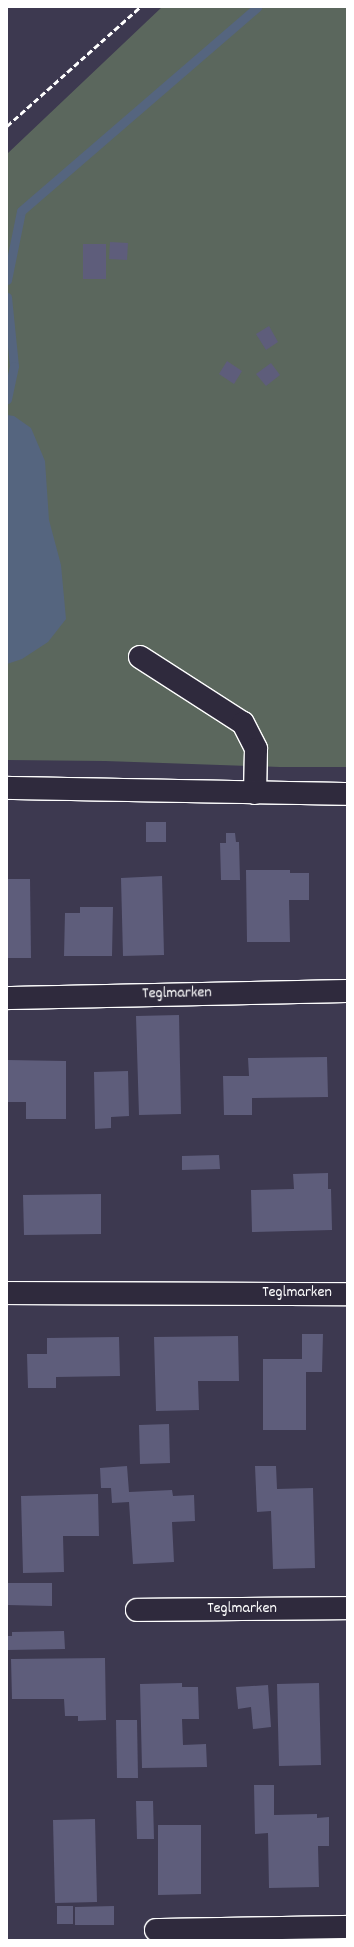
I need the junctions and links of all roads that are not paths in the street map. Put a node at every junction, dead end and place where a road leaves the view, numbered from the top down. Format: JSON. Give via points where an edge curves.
{"nodes":[{"id":1,"x":140,"y":656,"type":"dead end"},
{"id":2,"x":7,"y":788,"type":"edge"},
{"id":3,"x":255,"y":793,"type":"junction"},
{"id":4,"x":347,"y":794,"type":"edge"},
{"id":5,"x":347,"y":991,"type":"edge"},
{"id":6,"x":7,"y":998,"type":"edge"},
{"id":7,"x":7,"y":1293,"type":"edge"},
{"id":8,"x":347,"y":1294,"type":"edge"},
{"id":9,"x":347,"y":1608,"type":"edge"},
{"id":10,"x":137,"y":1610,"type":"dead end"},
{"id":11,"x":347,"y":1927,"type":"edge"},
{"id":12,"x":156,"y":1930,"type":"dead end"}],
"edges":[{"from":1,"to":3,"type":"street","via":[[243,723],[256,749]]},
{"from":2,"to":3,"type":"street"},
{"from":3,"to":4,"type":"street"},
{"from":5,"to":6,"type":"street","name":"Teglmarken"},
{"from":7,"to":8,"type":"street","name":"Teglmarken"},
{"from":9,"to":10,"type":"street","name":"Teglmarken"},
{"from":11,"to":12,"type":"street"}]}
